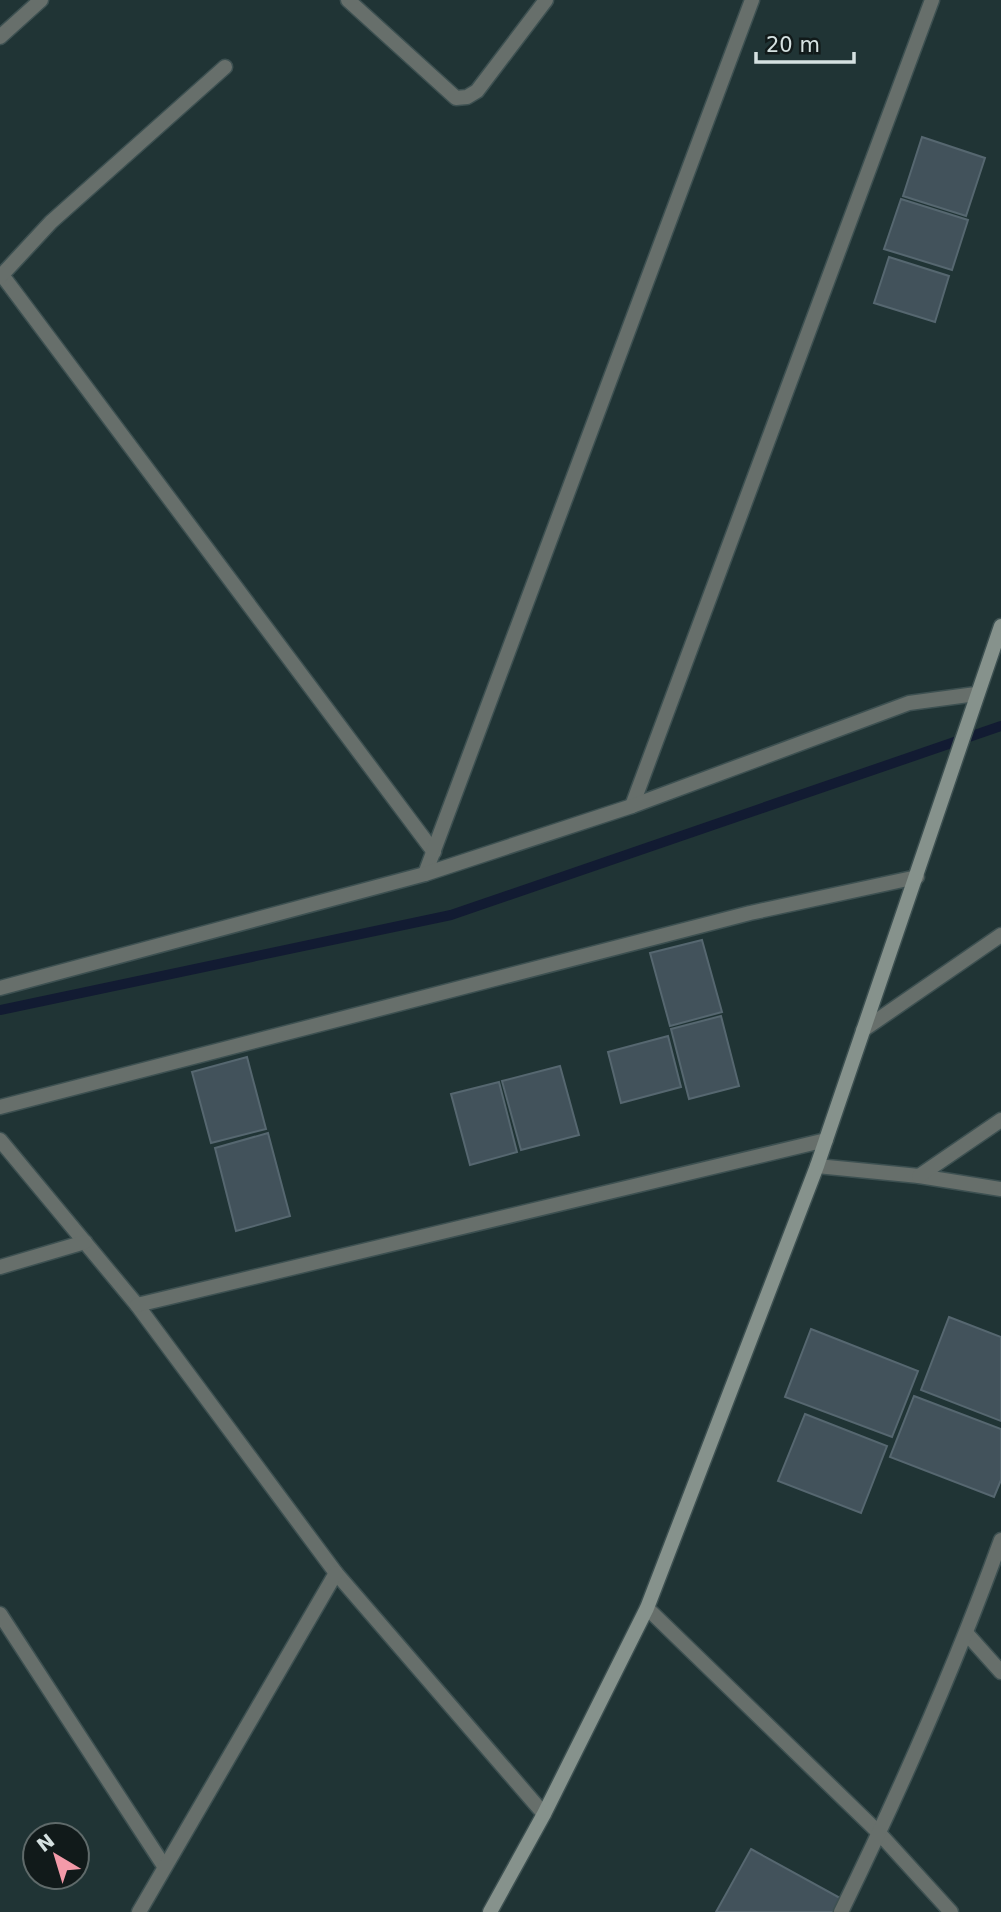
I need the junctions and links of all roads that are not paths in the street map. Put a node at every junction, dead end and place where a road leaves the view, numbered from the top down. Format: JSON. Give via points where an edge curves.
{"nodes":[{"id":1,"x":41,"y":0,"type":"edge"},
{"id":2,"x":348,"y":0,"type":"edge"},
{"id":3,"x":546,"y":0,"type":"edge"},
{"id":4,"x":752,"y":0,"type":"edge"},
{"id":5,"x":932,"y":0,"type":"edge"},
{"id":6,"x":0,"y":37,"type":"edge"},
{"id":7,"x":225,"y":67,"type":"dead end"},
{"id":8,"x":1,"y":276,"type":"edge"},
{"id":9,"x":1001,"y":626,"type":"edge"},
{"id":10,"x":976,"y":694,"type":"junction"},
{"id":11,"x":632,"y":806,"type":"junction"},
{"id":12,"x":434,"y":852,"type":"junction"},
{"id":13,"x":425,"y":874,"type":"junction"},
{"id":14,"x":917,"y":877,"type":"junction"},
{"id":15,"x":1001,"y":935,"type":"edge"},
{"id":16,"x":0,"y":988,"type":"edge"},
{"id":17,"x":863,"y":1030,"type":"junction"},
{"id":18,"x":0,"y":1107,"type":"edge"},
{"id":19,"x":1001,"y":1120,"type":"edge"},
{"id":20,"x":0,"y":1140,"type":"edge"},
{"id":21,"x":826,"y":1140,"type":"junction"},
{"id":22,"x":817,"y":1166,"type":"junction"},
{"id":23,"x":919,"y":1176,"type":"junction"},
{"id":24,"x":1001,"y":1189,"type":"edge"},
{"id":25,"x":85,"y":1242,"type":"junction"},
{"id":26,"x":0,"y":1266,"type":"edge"},
{"id":27,"x":137,"y":1304,"type":"junction"},
{"id":28,"x":1001,"y":1540,"type":"edge"},
{"id":29,"x":336,"y":1573,"type":"junction"},
{"id":30,"x":647,"y":1608,"type":"junction"},
{"id":31,"x":0,"y":1614,"type":"edge"},
{"id":32,"x":967,"y":1634,"type":"junction"},
{"id":33,"x":1001,"y":1672,"type":"edge"},
{"id":34,"x":544,"y":1814,"type":"junction"},
{"id":35,"x":879,"y":1833,"type":"junction"},
{"id":36,"x":164,"y":1866,"type":"junction"},
{"id":37,"x":138,"y":1912,"type":"edge"},
{"id":38,"x":490,"y":1912,"type":"edge"},
{"id":39,"x":841,"y":1912,"type":"edge"},
{"id":40,"x":951,"y":1912,"type":"edge"}],
"edges":[{"from":1,"to":6,"type":"street"},
{"from":2,"to":3,"type":"street","via":[[456,97],[467,97],[477,91]]},
{"from":4,"to":12,"type":"street"},
{"from":5,"to":11,"type":"street"},
{"from":7,"to":8,"type":"street","via":[[51,222]]},
{"from":8,"to":12,"type":"street"},
{"from":9,"to":10,"type":"street"},
{"from":10,"to":11,"type":"street","via":[[909,703]]},
{"from":10,"to":14,"type":"street"},
{"from":11,"to":13,"type":"street"},
{"from":12,"to":13,"type":"street"},
{"from":13,"to":16,"type":"street"},
{"from":14,"to":17,"type":"street"},
{"from":14,"to":18,"type":"street","via":[[750,913]]},
{"from":15,"to":17,"type":"street"},
{"from":17,"to":21,"type":"street"},
{"from":19,"to":23,"type":"street"},
{"from":20,"to":25,"type":"street"},
{"from":21,"to":22,"type":"street"},
{"from":21,"to":27,"type":"street"},
{"from":22,"to":23,"type":"street"},
{"from":22,"to":30,"type":"street"},
{"from":23,"to":24,"type":"street"},
{"from":25,"to":26,"type":"street"},
{"from":25,"to":27,"type":"street"},
{"from":27,"to":29,"type":"street"},
{"from":28,"to":32,"type":"street"},
{"from":29,"to":34,"type":"street"},
{"from":29,"to":36,"type":"street"},
{"from":30,"to":34,"type":"street"},
{"from":30,"to":35,"type":"street"},
{"from":31,"to":36,"type":"street"},
{"from":32,"to":33,"type":"street"},
{"from":32,"to":35,"type":"street"},
{"from":34,"to":38,"type":"street"},
{"from":35,"to":39,"type":"street"},
{"from":35,"to":40,"type":"street"},
{"from":36,"to":37,"type":"street"}]}
